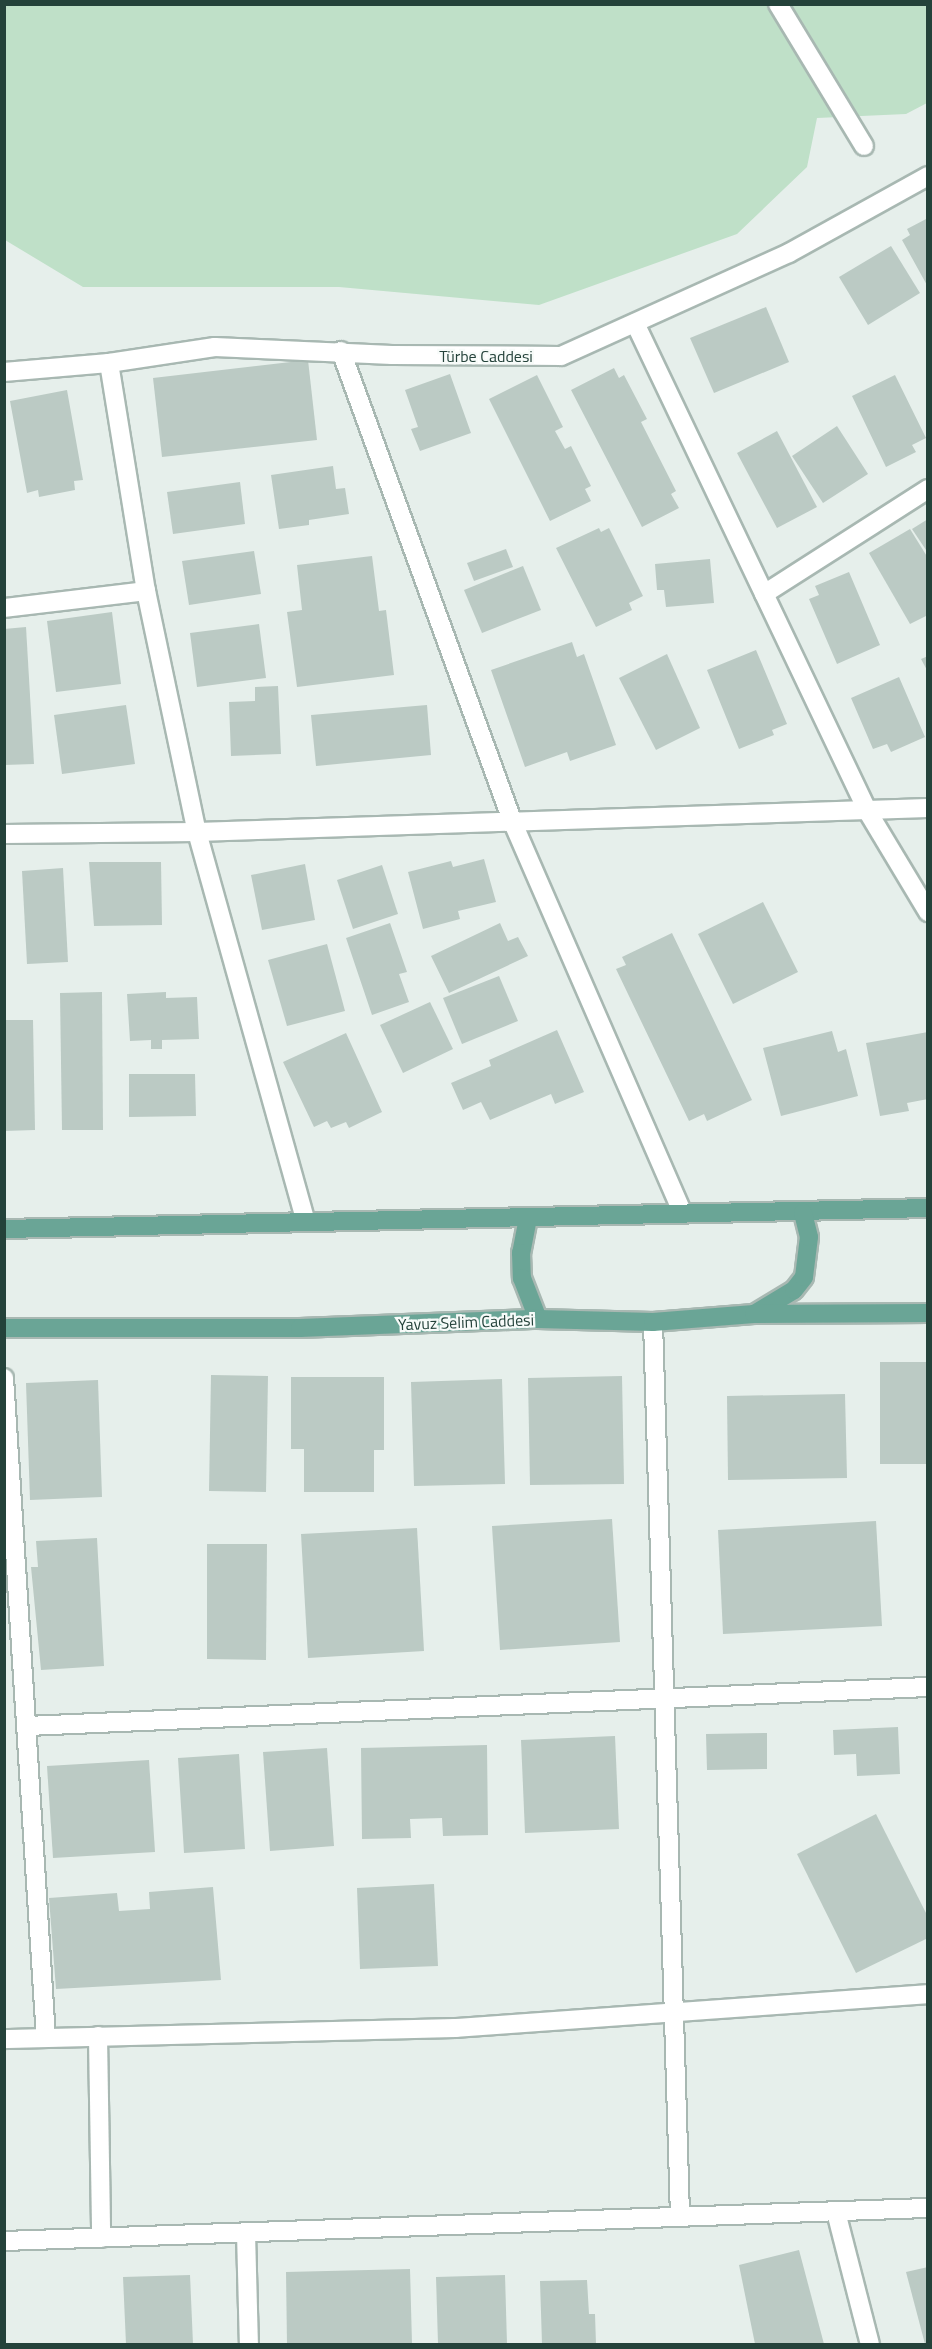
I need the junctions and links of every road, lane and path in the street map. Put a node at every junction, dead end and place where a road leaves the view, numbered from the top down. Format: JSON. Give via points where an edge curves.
{"nodes":[{"id":1,"x":778,"y":4,"type":"edge"},
{"id":2,"x":864,"y":146,"type":"dead end"},
{"id":3,"x":927,"y":176,"type":"edge"},
{"id":4,"x":635,"y":323,"type":"junction"},
{"id":5,"x":341,"y":351,"type":"junction"},
{"id":6,"x":109,"y":363,"type":"junction"},
{"id":7,"x":4,"y":372,"type":"edge"},
{"id":8,"x":927,"y":489,"type":"edge"},
{"id":9,"x":146,"y":591,"type":"junction"},
{"id":10,"x":765,"y":594,"type":"junction"},
{"id":11,"x":4,"y":609,"type":"edge"},
{"id":12,"x":927,"y":808,"type":"edge"},
{"id":13,"x":868,"y":812,"type":"junction"},
{"id":14,"x":513,"y":823,"type":"junction"},
{"id":15,"x":197,"y":832,"type":"junction"},
{"id":16,"x":4,"y":834,"type":"edge"},
{"id":17,"x":927,"y":912,"type":"edge"},
{"id":18,"x":927,"y":1208,"type":"edge"},
{"id":19,"x":803,"y":1213,"type":"junction"},
{"id":20,"x":683,"y":1214,"type":"junction"},
{"id":21,"x":528,"y":1218,"type":"junction"},
{"id":22,"x":304,"y":1220,"type":"junction"},
{"id":23,"x":4,"y":1229,"type":"edge"},
{"id":24,"x":927,"y":1312,"type":"edge"},
{"id":25,"x":754,"y":1314,"type":"junction"},
{"id":26,"x":538,"y":1319,"type":"junction"},
{"id":27,"x":653,"y":1322,"type":"junction"},
{"id":28,"x":4,"y":1328,"type":"edge"},
{"id":29,"x":4,"y":1378,"type":"edge"},
{"id":30,"x":927,"y":1687,"type":"edge"},
{"id":31,"x":666,"y":1697,"type":"junction"},
{"id":32,"x":27,"y":1726,"type":"junction"},
{"id":33,"x":927,"y":1994,"type":"edge"},
{"id":34,"x":672,"y":2012,"type":"junction"},
{"id":35,"x":98,"y":2036,"type":"junction"},
{"id":36,"x":46,"y":2038,"type":"junction"},
{"id":37,"x":4,"y":2039,"type":"edge"},
{"id":38,"x":927,"y":2208,"type":"edge"},
{"id":39,"x":836,"y":2211,"type":"junction"},
{"id":40,"x":680,"y":2217,"type":"junction"},
{"id":41,"x":246,"y":2233,"type":"junction"},
{"id":42,"x":101,"y":2238,"type":"junction"},
{"id":43,"x":4,"y":2241,"type":"edge"},
{"id":44,"x":249,"y":2344,"type":"edge"},
{"id":45,"x":870,"y":2344,"type":"edge"}],
"edges":[{"from":1,"to":2,"type":"street"},
{"from":3,"to":4,"type":"street","name":"Türbe Caddesi","via":[[789,253]]},
{"from":4,"to":5,"type":"street","name":"Türbe Caddesi","via":[[561,356]]},
{"from":4,"to":10,"type":"street"},
{"from":5,"to":6,"type":"street","name":"Türbe Caddesi","via":[[215,347]]},
{"from":5,"to":14,"type":"street"},
{"from":6,"to":7,"type":"street","name":"Türbe Caddesi"},
{"from":6,"to":9,"type":"street"},
{"from":8,"to":10,"type":"street"},
{"from":9,"to":11,"type":"street"},
{"from":9,"to":15,"type":"street"},
{"from":10,"to":13,"type":"street"},
{"from":12,"to":13,"type":"street"},
{"from":13,"to":14,"type":"street"},
{"from":13,"to":17,"type":"street"},
{"from":14,"to":15,"type":"street"},
{"from":14,"to":20,"type":"street"},
{"from":15,"to":16,"type":"street"},
{"from":15,"to":22,"type":"street"},
{"from":18,"to":19,"type":"main road"},
{"from":19,"to":20,"type":"main road"},
{"from":19,"to":25,"type":"main road","via":[[809,1237],[804,1277],[794,1290]]},
{"from":20,"to":21,"type":"main road"},
{"from":21,"to":22,"type":"main road"},
{"from":21,"to":26,"type":"main road","via":[[521,1253],[522,1278]]},
{"from":22,"to":23,"type":"main road"},
{"from":24,"to":25,"type":"main road","name":"Yavuz Selim Caddesi"},
{"from":25,"to":27,"type":"main road","name":"Yavuz Selim Caddesi"},
{"from":26,"to":27,"type":"main road","name":"Yavuz Selim Caddesi"},
{"from":26,"to":28,"type":"main road","name":"Yavuz Selim Caddesi","via":[[300,1328]]},
{"from":27,"to":31,"type":"street"},
{"from":29,"to":32,"type":"street"},
{"from":30,"to":31,"type":"street"},
{"from":31,"to":32,"type":"street"},
{"from":31,"to":34,"type":"street"},
{"from":32,"to":36,"type":"street"},
{"from":33,"to":34,"type":"street"},
{"from":34,"to":35,"type":"street","via":[[456,2028]]},
{"from":34,"to":40,"type":"street"},
{"from":35,"to":36,"type":"street"},
{"from":35,"to":42,"type":"street"},
{"from":36,"to":37,"type":"street"},
{"from":38,"to":39,"type":"street"},
{"from":39,"to":40,"type":"street"},
{"from":39,"to":45,"type":"street"},
{"from":40,"to":41,"type":"street"},
{"from":41,"to":42,"type":"street"},
{"from":41,"to":44,"type":"street"},
{"from":42,"to":43,"type":"street"}]}
